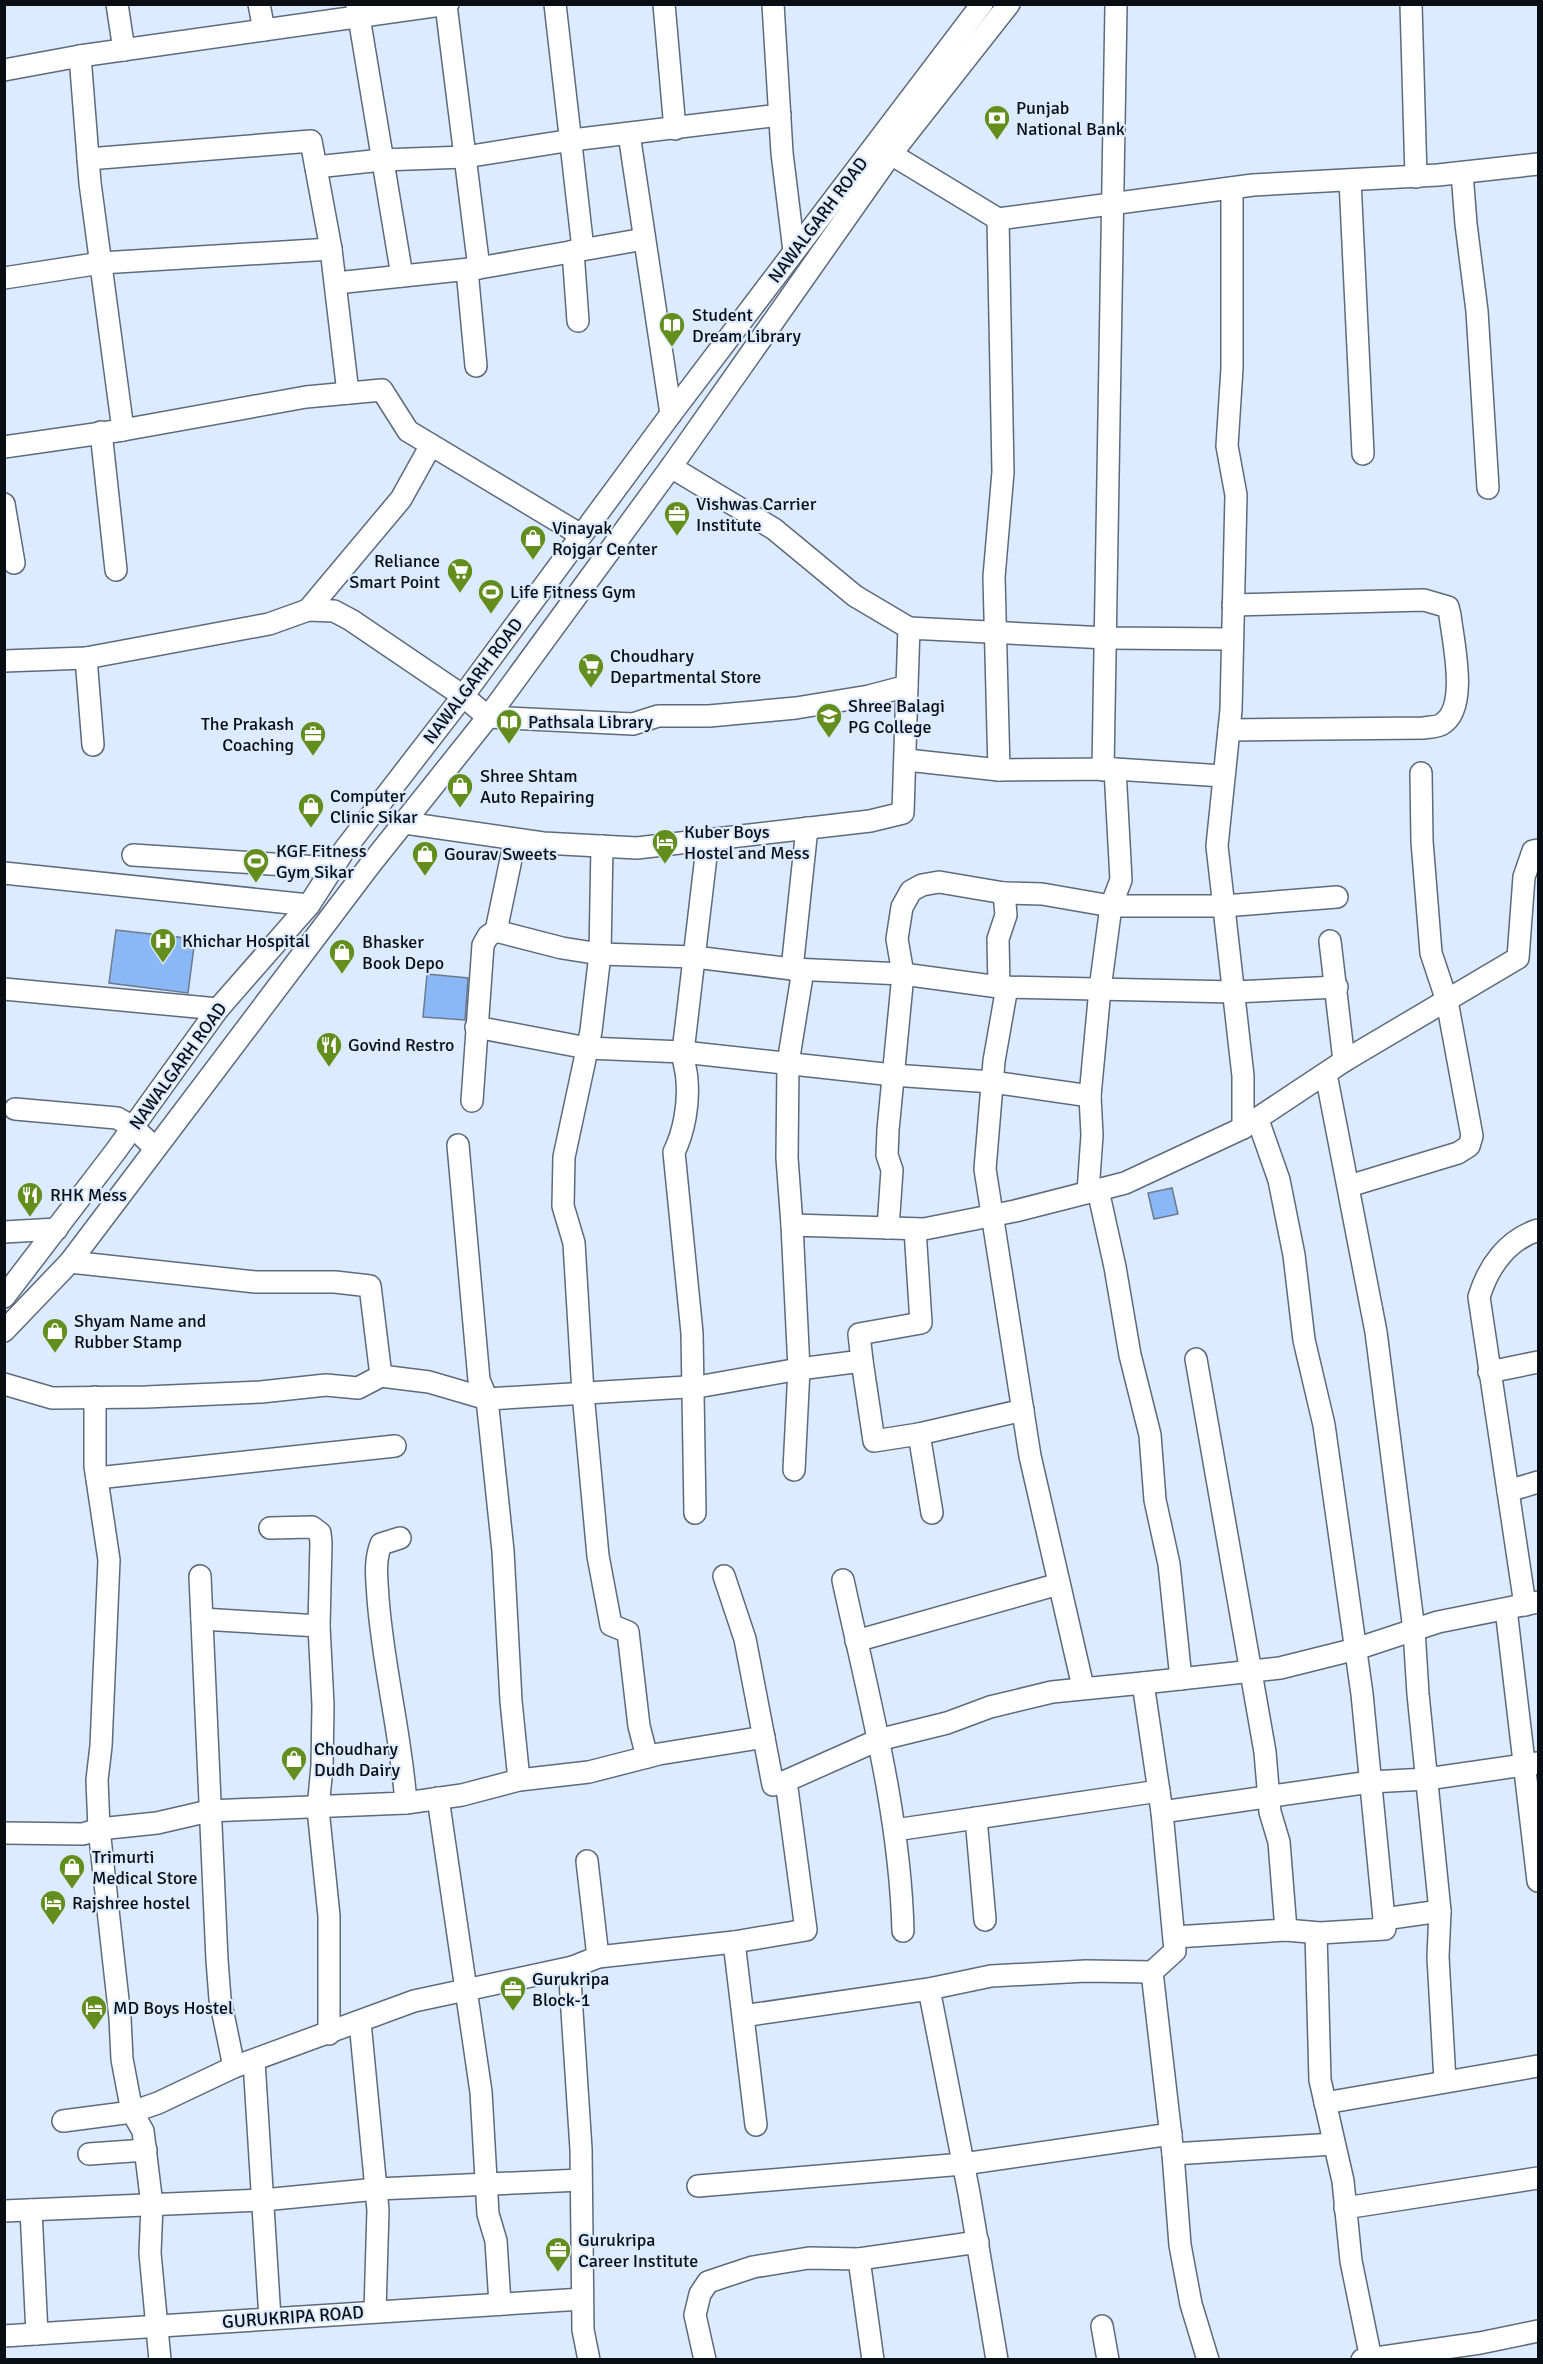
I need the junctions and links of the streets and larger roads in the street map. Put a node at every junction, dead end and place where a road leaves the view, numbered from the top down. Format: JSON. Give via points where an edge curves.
{"nodes":[{"id":1,"x":117,"y":4,"type":"edge"},
{"id":2,"x":259,"y":4,"type":"edge"},
{"id":3,"x":555,"y":4,"type":"edge"},
{"id":4,"x":664,"y":4,"type":"edge"},
{"id":5,"x":773,"y":4,"type":"edge"},
{"id":6,"x":982,"y":4,"type":"edge"},
{"id":7,"x":1009,"y":4,"type":"edge"},
{"id":8,"x":1411,"y":4,"type":"edge"},
{"id":9,"x":447,"y":5,"type":"edge"},
{"id":10,"x":1116,"y":6,"type":"dead end"},
{"id":11,"x":358,"y":11,"type":"edge"},
{"id":12,"x":264,"y":30,"type":"junction"},
{"id":13,"x":124,"y":50,"type":"junction"},
{"id":14,"x":80,"y":56,"type":"junction"},
{"id":15,"x":4,"y":70,"type":"edge"},
{"id":16,"x":780,"y":115,"type":"junction"},
{"id":17,"x":675,"y":129,"type":"junction"},
{"id":18,"x":629,"y":134,"type":"junction"},
{"id":19,"x":572,"y":140,"type":"junction"},
{"id":20,"x":891,"y":154,"type":"junction"},
{"id":21,"x":465,"y":157,"type":"junction"},
{"id":22,"x":88,"y":159,"type":"junction"},
{"id":23,"x":382,"y":160,"type":"junction"},
{"id":24,"x":1539,"y":164,"type":"edge"},
{"id":25,"x":316,"y":167,"type":"junction"},
{"id":26,"x":1462,"y":173,"type":"junction"},
{"id":27,"x":1416,"y":177,"type":"junction"},
{"id":28,"x":1350,"y":180,"type":"junction"},
{"id":29,"x":1232,"y":188,"type":"junction"},
{"id":30,"x":1114,"y":202,"type":"junction"},
{"id":31,"x":998,"y":219,"type":"junction"},
{"id":32,"x":644,"y":239,"type":"junction"},
{"id":33,"x":332,"y":249,"type":"junction"},
{"id":34,"x":578,"y":250,"type":"junction"},
{"id":35,"x":794,"y":251,"type":"junction"},
{"id":36,"x":101,"y":263,"type":"junction"},
{"id":37,"x":473,"y":269,"type":"junction"},
{"id":38,"x":402,"y":276,"type":"junction"},
{"id":39,"x":4,"y":278,"type":"edge"},
{"id":40,"x":336,"y":283,"type":"junction"},
{"id":41,"x":579,"y":321,"type":"dead end"},
{"id":42,"x":476,"y":366,"type":"dead end"},
{"id":43,"x":348,"y":393,"type":"junction"},
{"id":44,"x":671,"y":414,"type":"junction"},
{"id":45,"x":123,"y":430,"type":"junction"},
{"id":46,"x":101,"y":432,"type":"junction"},
{"id":47,"x":431,"y":445,"type":"junction"},
{"id":48,"x":4,"y":447,"type":"edge"},
{"id":49,"x":1364,"y":454,"type":"dead end"},
{"id":50,"x":671,"y":467,"type":"junction"},
{"id":51,"x":1488,"y":488,"type":"dead end"},
{"id":52,"x":4,"y":504,"type":"edge"},
{"id":53,"x":581,"y":535,"type":"junction"},
{"id":54,"x":14,"y":562,"type":"dead end"},
{"id":55,"x":116,"y":570,"type":"dead end"},
{"id":56,"x":1233,"y":605,"type":"junction"},
{"id":57,"x":308,"y":610,"type":"junction"},
{"id":58,"x":909,"y":628,"type":"junction"},
{"id":59,"x":995,"y":633,"type":"junction"},
{"id":60,"x":1107,"y":638,"type":"junction"},
{"id":61,"x":1232,"y":639,"type":"junction"},
{"id":62,"x":86,"y":658,"type":"junction"},
{"id":63,"x":4,"y":661,"type":"edge"},
{"id":64,"x":908,"y":687,"type":"junction"},
{"id":65,"x":463,"y":696,"type":"junction"},
{"id":66,"x":488,"y":717,"type":"junction"},
{"id":67,"x":1228,"y":730,"type":"junction"},
{"id":68,"x":93,"y":746,"type":"dead end"},
{"id":69,"x":907,"y":760,"type":"junction"},
{"id":70,"x":999,"y":770,"type":"junction"},
{"id":71,"x":1109,"y":770,"type":"junction"},
{"id":72,"x":1421,"y":773,"type":"dead end"},
{"id":73,"x":1223,"y":776,"type":"junction"},
{"id":74,"x":405,"y":823,"type":"junction"},
{"id":75,"x":807,"y":828,"type":"junction"},
{"id":76,"x":515,"y":840,"type":"junction"},
{"id":77,"x":708,"y":840,"type":"junction"},
{"id":78,"x":602,"y":846,"type":"junction"},
{"id":79,"x":1539,"y":850,"type":"edge"},
{"id":80,"x":132,"y":855,"type":"dead end"},
{"id":81,"x":333,"y":868,"type":"junction"},
{"id":82,"x":4,"y":873,"type":"edge"},
{"id":83,"x":1004,"y":893,"type":"junction"},
{"id":84,"x":1337,"y":897,"type":"dead end"},
{"id":85,"x":309,"y":905,"type":"junction"},
{"id":86,"x":1111,"y":906,"type":"junction"},
{"id":87,"x":1224,"y":906,"type":"junction"},
{"id":88,"x":496,"y":931,"type":"junction"},
{"id":89,"x":1330,"y":941,"type":"dead end"},
{"id":90,"x":600,"y":954,"type":"junction"},
{"id":91,"x":695,"y":957,"type":"junction"},
{"id":92,"x":798,"y":969,"type":"junction"},
{"id":93,"x":903,"y":974,"type":"junction"},
{"id":94,"x":1003,"y":987,"type":"junction"},
{"id":95,"x":1337,"y":987,"type":"junction"},
{"id":96,"x":4,"y":989,"type":"edge"},
{"id":97,"x":1100,"y":989,"type":"junction"},
{"id":98,"x":1234,"y":992,"type":"junction"},
{"id":99,"x":1447,"y":1001,"type":"junction"},
{"id":100,"x":218,"y":1009,"type":"junction"},
{"id":101,"x":476,"y":1027,"type":"junction"},
{"id":102,"x":587,"y":1048,"type":"junction"},
{"id":103,"x":683,"y":1052,"type":"junction"},
{"id":104,"x":1344,"y":1062,"type":"junction"},
{"id":105,"x":788,"y":1063,"type":"junction"},
{"id":106,"x":1326,"y":1074,"type":"junction"},
{"id":107,"x":893,"y":1075,"type":"junction"},
{"id":108,"x":992,"y":1082,"type":"junction"},
{"id":109,"x":1090,"y":1096,"type":"junction"},
{"id":110,"x":472,"y":1101,"type":"dead end"},
{"id":111,"x":15,"y":1109,"type":"dead end"},
{"id":112,"x":1251,"y":1124,"type":"junction"},
{"id":113,"x":133,"y":1127,"type":"junction"},
{"id":114,"x":458,"y":1145,"type":"dead end"},
{"id":115,"x":155,"y":1148,"type":"junction"},
{"id":116,"x":1349,"y":1186,"type":"junction"},
{"id":117,"x":1093,"y":1191,"type":"junction"},
{"id":118,"x":990,"y":1216,"type":"junction"},
{"id":119,"x":792,"y":1225,"type":"junction"},
{"id":120,"x":57,"y":1228,"type":"junction"},
{"id":121,"x":888,"y":1228,"type":"junction"},
{"id":122,"x":915,"y":1229,"type":"junction"},
{"id":123,"x":1539,"y":1230,"type":"edge"},
{"id":124,"x":4,"y":1232,"type":"edge"},
{"id":125,"x":70,"y":1262,"type":"junction"},
{"id":126,"x":4,"y":1297,"type":"edge"},
{"id":127,"x":4,"y":1331,"type":"edge"},
{"id":128,"x":1196,"y":1359,"type":"dead end"},
{"id":129,"x":862,"y":1361,"type":"junction"},
{"id":130,"x":1539,"y":1362,"type":"edge"},
{"id":131,"x":799,"y":1369,"type":"junction"},
{"id":132,"x":1489,"y":1372,"type":"junction"},
{"id":133,"x":381,"y":1376,"type":"junction"},
{"id":134,"x":4,"y":1384,"type":"edge"},
{"id":135,"x":694,"y":1386,"type":"junction"},
{"id":136,"x":583,"y":1392,"type":"junction"},
{"id":137,"x":94,"y":1397,"type":"junction"},
{"id":138,"x":487,"y":1399,"type":"junction"},
{"id":139,"x":1023,"y":1410,"type":"junction"},
{"id":140,"x":919,"y":1434,"type":"junction"},
{"id":141,"x":395,"y":1446,"type":"dead end"},
{"id":142,"x":794,"y":1470,"type":"dead end"},
{"id":143,"x":97,"y":1478,"type":"junction"},
{"id":144,"x":1539,"y":1482,"type":"edge"},
{"id":145,"x":1508,"y":1491,"type":"junction"},
{"id":146,"x":695,"y":1513,"type":"dead end"},
{"id":147,"x":932,"y":1513,"type":"dead end"},
{"id":148,"x":270,"y":1528,"type":"dead end"},
{"id":149,"x":400,"y":1538,"type":"dead end"},
{"id":150,"x":200,"y":1576,"type":"dead end"},
{"id":151,"x":724,"y":1576,"type":"dead end"},
{"id":152,"x":843,"y":1580,"type":"dead end"},
{"id":153,"x":1059,"y":1584,"type":"junction"},
{"id":154,"x":1523,"y":1606,"type":"edge"},
{"id":155,"x":202,"y":1620,"type":"junction"},
{"id":156,"x":319,"y":1626,"type":"junction"},
{"id":157,"x":1414,"y":1630,"type":"junction"},
{"id":158,"x":856,"y":1641,"type":"junction"},
{"id":159,"x":1356,"y":1649,"type":"junction"},
{"id":160,"x":1250,"y":1671,"type":"junction"},
{"id":161,"x":1181,"y":1678,"type":"junction"},
{"id":162,"x":1143,"y":1683,"type":"junction"},
{"id":163,"x":1083,"y":1687,"type":"junction"},
{"id":164,"x":764,"y":1737,"type":"junction"},
{"id":165,"x":878,"y":1740,"type":"junction"},
{"id":166,"x":647,"y":1757,"type":"junction"},
{"id":167,"x":1532,"y":1764,"type":"edge"},
{"id":168,"x":1427,"y":1779,"type":"junction"},
{"id":169,"x":519,"y":1780,"type":"junction"},
{"id":170,"x":786,"y":1781,"type":"junction"},
{"id":171,"x":1370,"y":1782,"type":"junction"},
{"id":172,"x":1159,"y":1791,"type":"junction"},
{"id":173,"x":1268,"y":1796,"type":"junction"},
{"id":174,"x":438,"y":1798,"type":"junction"},
{"id":175,"x":406,"y":1803,"type":"junction"},
{"id":176,"x":318,"y":1809,"type":"junction"},
{"id":177,"x":209,"y":1811,"type":"junction"},
{"id":178,"x":1162,"y":1812,"type":"junction"},
{"id":179,"x":976,"y":1818,"type":"junction"},
{"id":180,"x":99,"y":1829,"type":"junction"},
{"id":181,"x":895,"y":1830,"type":"junction"},
{"id":182,"x":4,"y":1833,"type":"edge"},
{"id":183,"x":587,"y":1861,"type":"dead end"},
{"id":184,"x":1539,"y":1881,"type":"edge"},
{"id":185,"x":1440,"y":1911,"type":"junction"},
{"id":186,"x":1384,"y":1919,"type":"junction"},
{"id":187,"x":985,"y":1920,"type":"dead end"},
{"id":188,"x":1286,"y":1930,"type":"junction"},
{"id":189,"x":903,"y":1931,"type":"dead end"},
{"id":190,"x":1316,"y":1933,"type":"junction"},
{"id":191,"x":1175,"y":1937,"type":"junction"},
{"id":192,"x":734,"y":1942,"type":"junction"},
{"id":193,"x":598,"y":1957,"type":"junction"},
{"id":194,"x":573,"y":1967,"type":"junction"},
{"id":195,"x":1152,"y":1972,"type":"junction"},
{"id":196,"x":929,"y":1989,"type":"junction"},
{"id":197,"x":468,"y":1990,"type":"junction"},
{"id":198,"x":743,"y":2016,"type":"junction"},
{"id":199,"x":360,"y":2022,"type":"junction"},
{"id":200,"x":329,"y":2034,"type":"junction"},
{"id":201,"x":254,"y":2061,"type":"junction"},
{"id":202,"x":1539,"y":2066,"type":"edge"},
{"id":203,"x":234,"y":2067,"type":"junction"},
{"id":204,"x":1445,"y":2081,"type":"junction"},
{"id":205,"x":1325,"y":2103,"type":"junction"},
{"id":206,"x":132,"y":2112,"type":"junction"},
{"id":207,"x":63,"y":2121,"type":"dead end"},
{"id":208,"x":756,"y":2125,"type":"dead end"},
{"id":209,"x":1172,"y":2144,"type":"junction"},
{"id":210,"x":1334,"y":2144,"type":"junction"},
{"id":211,"x":146,"y":2151,"type":"junction"},
{"id":212,"x":89,"y":2154,"type":"dead end"},
{"id":213,"x":963,"y":2164,"type":"junction"},
{"id":214,"x":1539,"y":2178,"type":"edge"},
{"id":215,"x":581,"y":2180,"type":"junction"},
{"id":216,"x":487,"y":2185,"type":"junction"},
{"id":217,"x":698,"y":2186,"type":"dead end"},
{"id":218,"x":377,"y":2189,"type":"junction"},
{"id":219,"x":263,"y":2200,"type":"junction"},
{"id":220,"x":152,"y":2205,"type":"junction"},
{"id":221,"x":1345,"y":2208,"type":"junction"},
{"id":222,"x":31,"y":2210,"type":"junction"},
{"id":223,"x":4,"y":2211,"type":"edge"},
{"id":224,"x":978,"y":2242,"type":"junction"},
{"id":225,"x":859,"y":2259,"type":"junction"},
{"id":226,"x":582,"y":2299,"type":"junction"},
{"id":227,"x":500,"y":2304,"type":"junction"},
{"id":228,"x":375,"y":2311,"type":"junction"},
{"id":229,"x":270,"y":2319,"type":"junction"},
{"id":230,"x":159,"y":2325,"type":"junction"},
{"id":231,"x":1102,"y":2326,"type":"dead end"},
{"id":232,"x":1539,"y":2331,"type":"edge"},
{"id":233,"x":37,"y":2334,"type":"junction"},
{"id":234,"x":4,"y":2336,"type":"edge"},
{"id":235,"x":1371,"y":2359,"type":"edge"},
{"id":236,"x":160,"y":2360,"type":"edge"},
{"id":237,"x":589,"y":2360,"type":"edge"},
{"id":238,"x":705,"y":2360,"type":"edge"},
{"id":239,"x":873,"y":2360,"type":"edge"},
{"id":240,"x":997,"y":2360,"type":"edge"},
{"id":241,"x":1108,"y":2360,"type":"edge"},
{"id":242,"x":1208,"y":2360,"type":"edge"},
{"id":243,"x":1362,"y":2360,"type":"edge"}],
"edges":[{"from":1,"to":13,"type":"street"},
{"from":2,"to":12,"type":"street"},
{"from":3,"to":19,"type":"street"},
{"from":4,"to":17,"type":"street"},
{"from":5,"to":16,"type":"street"},
{"from":6,"to":35,"type":"street","name":"NAWALGARH ROAD"},
{"from":7,"to":20,"type":"street"},
{"from":8,"to":27,"type":"street"},
{"from":9,"to":11,"type":"street"},
{"from":9,"to":21,"type":"street"},
{"from":10,"to":30,"type":"street"},
{"from":11,"to":12,"type":"street"},
{"from":11,"to":23,"type":"street"},
{"from":12,"to":13,"type":"street"},
{"from":13,"to":14,"type":"street"},
{"from":14,"to":15,"type":"street"},
{"from":14,"to":22,"type":"street"},
{"from":16,"to":17,"type":"street"},
{"from":16,"to":35,"type":"street"},
{"from":17,"to":18,"type":"street"},
{"from":18,"to":19,"type":"street"},
{"from":18,"to":32,"type":"street"},
{"from":19,"to":21,"type":"street"},
{"from":19,"to":34,"type":"street"},
{"from":20,"to":31,"type":"street"},
{"from":20,"to":50,"type":"street"},
{"from":21,"to":23,"type":"street"},
{"from":21,"to":37,"type":"street"},
{"from":22,"to":25,"type":"street","via":[[311,141]]},
{"from":22,"to":36,"type":"street"},
{"from":23,"to":25,"type":"street"},
{"from":23,"to":38,"type":"street"},
{"from":24,"to":26,"type":"street"},
{"from":25,"to":33,"type":"street"},
{"from":26,"to":27,"type":"street"},
{"from":26,"to":51,"type":"street","via":[[1477,311]]},
{"from":27,"to":28,"type":"street"},
{"from":28,"to":29,"type":"street"},
{"from":28,"to":49,"type":"street"},
{"from":29,"to":30,"type":"street"},
{"from":29,"to":56,"type":"street","via":[[1232,368],[1227,446],[1236,495]]},
{"from":30,"to":31,"type":"street"},
{"from":30,"to":60,"type":"street"},
{"from":31,"to":59,"type":"street","via":[[1003,472],[994,577]]},
{"from":32,"to":34,"type":"street"},
{"from":32,"to":44,"type":"street"},
{"from":33,"to":36,"type":"street"},
{"from":33,"to":40,"type":"street"},
{"from":34,"to":37,"type":"street"},
{"from":34,"to":41,"type":"street"},
{"from":35,"to":44,"type":"street","name":"NAWALGARH ROAD"},
{"from":36,"to":39,"type":"street"},
{"from":36,"to":45,"type":"street"},
{"from":37,"to":38,"type":"street"},
{"from":37,"to":42,"type":"street"},
{"from":38,"to":40,"type":"street"},
{"from":40,"to":43,"type":"street"},
{"from":43,"to":45,"type":"street"},
{"from":43,"to":47,"type":"street","via":[[382,390],[408,431]]},
{"from":44,"to":53,"type":"street","name":"NAWALGARH ROAD"},
{"from":45,"to":46,"type":"street"},
{"from":46,"to":48,"type":"street"},
{"from":46,"to":55,"type":"street"},
{"from":47,"to":53,"type":"street"},
{"from":47,"to":57,"type":"street","via":[[401,499]]},
{"from":50,"to":58,"type":"street","via":[[774,530],[855,596]]},
{"from":50,"to":66,"type":"street"},
{"from":52,"to":54,"type":"street"},
{"from":53,"to":65,"type":"street","name":"NAWALGARH ROAD"},
{"from":56,"to":61,"type":"street"},
{"from":56,"to":67,"type":"street","via":[[1424,600],[1439,603],[1448,607],[1450,615],[1458,692],[1454,712],[1442,725],[1424,728]]},
{"from":57,"to":62,"type":"street","via":[[269,624]]},
{"from":57,"to":65,"type":"street","via":[[334,610]]},
{"from":58,"to":59,"type":"street"},
{"from":58,"to":64,"type":"street"},
{"from":59,"to":60,"type":"street"},
{"from":59,"to":70,"type":"street"},
{"from":60,"to":61,"type":"street"},
{"from":60,"to":71,"type":"street"},
{"from":61,"to":67,"type":"street"},
{"from":62,"to":63,"type":"street"},
{"from":62,"to":68,"type":"street"},
{"from":64,"to":66,"type":"street","via":[[796,708],[709,717],[658,716],[633,724]]},
{"from":64,"to":69,"type":"street"},
{"from":65,"to":66,"type":"street"},
{"from":65,"to":81,"type":"street","name":"NAWALGARH ROAD"},
{"from":66,"to":74,"type":"street"},
{"from":67,"to":73,"type":"street"},
{"from":69,"to":70,"type":"street"},
{"from":69,"to":75,"type":"street","via":[[903,813]]},
{"from":70,"to":71,"type":"street"},
{"from":71,"to":73,"type":"street"},
{"from":71,"to":86,"type":"street","via":[[1120,880]]},
{"from":72,"to":99,"type":"street","via":[[1431,953]]},
{"from":73,"to":87,"type":"street","via":[[1217,846]]},
{"from":74,"to":76,"type":"street"},
{"from":74,"to":115,"type":"street"},
{"from":75,"to":77,"type":"street"},
{"from":75,"to":92,"type":"street"},
{"from":76,"to":78,"type":"street"},
{"from":76,"to":88,"type":"street"},
{"from":77,"to":78,"type":"street","via":[[637,848]]},
{"from":77,"to":91,"type":"street"},
{"from":78,"to":90,"type":"street"},
{"from":79,"to":99,"type":"street","via":[[1533,851],[1524,878],[1518,958]]},
{"from":80,"to":81,"type":"street"},
{"from":81,"to":85,"type":"street","name":"NAWALGARH ROAD"},
{"from":82,"to":85,"type":"street"},
{"from":83,"to":86,"type":"street","via":[[1042,894]]},
{"from":83,"to":93,"type":"street","via":[[939,882],[911,891],[902,907],[897,939]]},
{"from":83,"to":94,"type":"street","via":[[1006,915],[999,939]]},
{"from":84,"to":87,"type":"street"},
{"from":85,"to":100,"type":"street","name":"NAWALGARH ROAD"},
{"from":86,"to":87,"type":"street"},
{"from":86,"to":97,"type":"street"},
{"from":87,"to":98,"type":"street"},
{"from":88,"to":90,"type":"street"},
{"from":88,"to":101,"type":"street","via":[[483,945]]},
{"from":89,"to":95,"type":"street"},
{"from":90,"to":91,"type":"street"},
{"from":90,"to":102,"type":"street"},
{"from":91,"to":92,"type":"street"},
{"from":91,"to":103,"type":"street"},
{"from":92,"to":93,"type":"street"},
{"from":92,"to":105,"type":"street"},
{"from":93,"to":94,"type":"street"},
{"from":93,"to":107,"type":"street"},
{"from":94,"to":97,"type":"street"},
{"from":94,"to":108,"type":"street"},
{"from":95,"to":98,"type":"street"},
{"from":95,"to":104,"type":"street"},
{"from":96,"to":100,"type":"street"},
{"from":97,"to":98,"type":"street"},
{"from":97,"to":109,"type":"street"},
{"from":98,"to":112,"type":"street"},
{"from":99,"to":104,"type":"street"},
{"from":99,"to":116,"type":"street","via":[[1471,1123],[1469,1146],[1458,1153]]},
{"from":100,"to":113,"type":"street","name":"NAWALGARH ROAD"},
{"from":101,"to":102,"type":"street"},
{"from":101,"to":110,"type":"street"},
{"from":102,"to":103,"type":"street"},
{"from":102,"to":136,"type":"street","via":[[564,1157],[562,1206],[574,1243]]},
{"from":103,"to":105,"type":"street"},
{"from":103,"to":135,"type":"street","via":[[687,1080],[684,1124],[674,1152]]},
{"from":104,"to":106,"type":"street"},
{"from":105,"to":107,"type":"street"},
{"from":105,"to":119,"type":"street","via":[[787,1158]]},
{"from":106,"to":112,"type":"street"},
{"from":106,"to":116,"type":"street"},
{"from":107,"to":108,"type":"street"},
{"from":107,"to":121,"type":"street","via":[[887,1155],[892,1170]]},
{"from":108,"to":109,"type":"street"},
{"from":108,"to":118,"type":"street","via":[[985,1169]]},
{"from":109,"to":117,"type":"street"},
{"from":111,"to":113,"type":"street","via":[[91,1114]]},
{"from":112,"to":117,"type":"street","via":[[1125,1183]]},
{"from":112,"to":159,"type":"street","via":[[1279,1180],[1294,1255],[1304,1340],[1324,1425]]},
{"from":113,"to":115,"type":"street"},
{"from":113,"to":120,"type":"street","name":"NAWALGARH ROAD"},
{"from":114,"to":138,"type":"street","via":[[479,1380]]},
{"from":115,"to":125,"type":"street"},
{"from":116,"to":157,"type":"street","via":[[1376,1332]]},
{"from":117,"to":118,"type":"street"},
{"from":117,"to":161,"type":"street","via":[[1115,1267],[1149,1435]]},
{"from":118,"to":122,"type":"street"},
{"from":118,"to":139,"type":"street"},
{"from":119,"to":121,"type":"street"},
{"from":119,"to":131,"type":"street"},
{"from":120,"to":124,"type":"street"},
{"from":120,"to":126,"type":"street","name":"NAWALGARH ROAD"},
{"from":121,"to":122,"type":"street"},
{"from":122,"to":129,"type":"street","via":[[921,1323],[859,1334]]},
{"from":123,"to":132,"type":"street","via":[[1528,1233],[1486,1273],[1479,1297]]},
{"from":125,"to":127,"type":"street"},
{"from":125,"to":133,"type":"street","via":[[256,1282],[370,1286]]},
{"from":128,"to":160,"type":"street"},
{"from":129,"to":131,"type":"street"},
{"from":129,"to":140,"type":"street","via":[[874,1441]]},
{"from":130,"to":132,"type":"street"},
{"from":131,"to":135,"type":"street"},
{"from":131,"to":142,"type":"street"},
{"from":132,"to":145,"type":"street"},
{"from":133,"to":137,"type":"street","via":[[358,1388],[326,1385],[261,1392]]},
{"from":133,"to":138,"type":"street","via":[[429,1383]]},
{"from":134,"to":137,"type":"street","via":[[52,1398]]},
{"from":135,"to":136,"type":"street"},
{"from":135,"to":146,"type":"street"},
{"from":136,"to":138,"type":"street"},
{"from":136,"to":166,"type":"street","via":[[598,1556],[611,1625],[628,1632],[639,1726]]},
{"from":137,"to":143,"type":"street"},
{"from":138,"to":169,"type":"street"},
{"from":139,"to":140,"type":"street"},
{"from":139,"to":153,"type":"street"},
{"from":140,"to":147,"type":"street"},
{"from":141,"to":143,"type":"street"},
{"from":143,"to":180,"type":"street","via":[[109,1560],[97,1780]]},
{"from":144,"to":145,"type":"street"},
{"from":145,"to":154,"type":"street"},
{"from":148,"to":156,"type":"street","via":[[312,1527],[320,1533]]},
{"from":149,"to":175,"type":"street","via":[[381,1544],[376,1564],[381,1644],[403,1763]]},
{"from":150,"to":155,"type":"street"},
{"from":151,"to":164,"type":"street","via":[[745,1640]]},
{"from":152,"to":158,"type":"street"},
{"from":153,"to":158,"type":"street"},
{"from":153,"to":163,"type":"street"},
{"from":154,"to":157,"type":"street"},
{"from":154,"to":167,"type":"street"},
{"from":155,"to":156,"type":"street"},
{"from":155,"to":177,"type":"street"},
{"from":156,"to":176,"type":"street","via":[[323,1715]]},
{"from":157,"to":159,"type":"street"},
{"from":157,"to":168,"type":"street"},
{"from":158,"to":165,"type":"street"},
{"from":159,"to":160,"type":"street","via":[[1280,1668]]},
{"from":159,"to":171,"type":"street"},
{"from":160,"to":161,"type":"street"},
{"from":160,"to":173,"type":"street","via":[[1265,1752]]},
{"from":161,"to":162,"type":"street"},
{"from":162,"to":163,"type":"street"},
{"from":162,"to":172,"type":"street"},
{"from":163,"to":165,"type":"street","via":[[990,1707],[947,1723]]},
{"from":164,"to":166,"type":"street"},
{"from":164,"to":170,"type":"street","via":[[773,1785]]},
{"from":165,"to":170,"type":"street"},
{"from":165,"to":181,"type":"street"},
{"from":166,"to":169,"type":"street","via":[[589,1772]]},
{"from":167,"to":168,"type":"street"},
{"from":167,"to":184,"type":"street"},
{"from":168,"to":171,"type":"street"},
{"from":168,"to":185,"type":"street"},
{"from":169,"to":174,"type":"street"},
{"from":170,"to":192,"type":"street","via":[[806,1930]]},
{"from":171,"to":173,"type":"street"},
{"from":171,"to":186,"type":"street"},
{"from":172,"to":178,"type":"street"},
{"from":172,"to":179,"type":"street"},
{"from":173,"to":178,"type":"street"},
{"from":173,"to":188,"type":"street","via":[[1279,1842]]},
{"from":174,"to":175,"type":"street"},
{"from":174,"to":197,"type":"street"},
{"from":175,"to":176,"type":"street"},
{"from":176,"to":177,"type":"street"},
{"from":176,"to":200,"type":"street","via":[[329,1916]]},
{"from":177,"to":180,"type":"street","via":[[157,1823]]},
{"from":177,"to":203,"type":"street","via":[[220,1999]]},
{"from":178,"to":191,"type":"street"},
{"from":179,"to":181,"type":"street"},
{"from":179,"to":187,"type":"street"},
{"from":180,"to":182,"type":"street","via":[[83,1834]]},
{"from":180,"to":206,"type":"street","via":[[122,2059]]},
{"from":181,"to":189,"type":"street"},
{"from":183,"to":193,"type":"street"},
{"from":185,"to":186,"type":"street"},
{"from":185,"to":204,"type":"street","via":[[1438,1957]]},
{"from":186,"to":190,"type":"street","via":[[1385,1929]]},
{"from":188,"to":190,"type":"street"},
{"from":188,"to":191,"type":"street"},
{"from":190,"to":205,"type":"street","via":[[1320,2080]]},
{"from":191,"to":195,"type":"street","via":[[1175,1951]]},
{"from":192,"to":193,"type":"street"},
{"from":192,"to":198,"type":"street"},
{"from":193,"to":194,"type":"street"},
{"from":194,"to":197,"type":"street"},
{"from":194,"to":215,"type":"street","via":[[570,1980]]},
{"from":195,"to":196,"type":"street","via":[[991,1976]]},
{"from":195,"to":209,"type":"street"},
{"from":196,"to":198,"type":"street"},
{"from":196,"to":213,"type":"street"},
{"from":197,"to":199,"type":"street","via":[[414,2001]]},
{"from":197,"to":216,"type":"street","via":[[481,2092]]},
{"from":198,"to":208,"type":"street"},
{"from":199,"to":200,"type":"street"},
{"from":199,"to":218,"type":"street"},
{"from":200,"to":201,"type":"street"},
{"from":201,"to":203,"type":"street"},
{"from":201,"to":219,"type":"street"},
{"from":202,"to":204,"type":"street"},
{"from":203,"to":206,"type":"street"},
{"from":204,"to":205,"type":"street"},
{"from":205,"to":210,"type":"street"},
{"from":206,"to":207,"type":"street"},
{"from":206,"to":211,"type":"street","via":[[143,2131]]},
{"from":209,"to":210,"type":"street"},
{"from":209,"to":213,"type":"street"},
{"from":209,"to":242,"type":"street","via":[[1180,2245],[1191,2304]]},
{"from":210,"to":221,"type":"street"},
{"from":211,"to":212,"type":"street"},
{"from":211,"to":220,"type":"street"},
{"from":213,"to":217,"type":"street"},
{"from":213,"to":224,"type":"street"},
{"from":214,"to":221,"type":"street"},
{"from":215,"to":216,"type":"street"},
{"from":215,"to":226,"type":"street"},
{"from":216,"to":218,"type":"street"},
{"from":216,"to":227,"type":"street"},
{"from":218,"to":219,"type":"street"},
{"from":218,"to":228,"type":"street"},
{"from":219,"to":220,"type":"street"},
{"from":219,"to":229,"type":"street"},
{"from":220,"to":222,"type":"street"},
{"from":220,"to":230,"type":"street","via":[[150,2253]]},
{"from":221,"to":235,"type":"street","via":[[1351,2261]]},
{"from":222,"to":223,"type":"street"},
{"from":222,"to":233,"type":"street"},
{"from":224,"to":225,"type":"street"},
{"from":224,"to":240,"type":"street"},
{"from":225,"to":238,"type":"street","via":[[809,2258],[753,2267],[708,2282],[700,2294],[695,2315]]},
{"from":225,"to":239,"type":"street"},
{"from":226,"to":227,"type":"street","name":"GURUKRIPA ROAD"},
{"from":226,"to":237,"type":"street"},
{"from":227,"to":228,"type":"street","name":"GURUKRIPA ROAD"},
{"from":228,"to":229,"type":"street","name":"GURUKRIPA ROAD"},
{"from":229,"to":230,"type":"street","name":"GURUKRIPA ROAD"},
{"from":230,"to":233,"type":"street","name":"GURUKRIPA ROAD"},
{"from":230,"to":236,"type":"street"},
{"from":231,"to":241,"type":"street"},
{"from":232,"to":235,"type":"street"},
{"from":233,"to":234,"type":"street","name":"GURUKRIPA ROAD"},
{"from":235,"to":243,"type":"street"}]}
